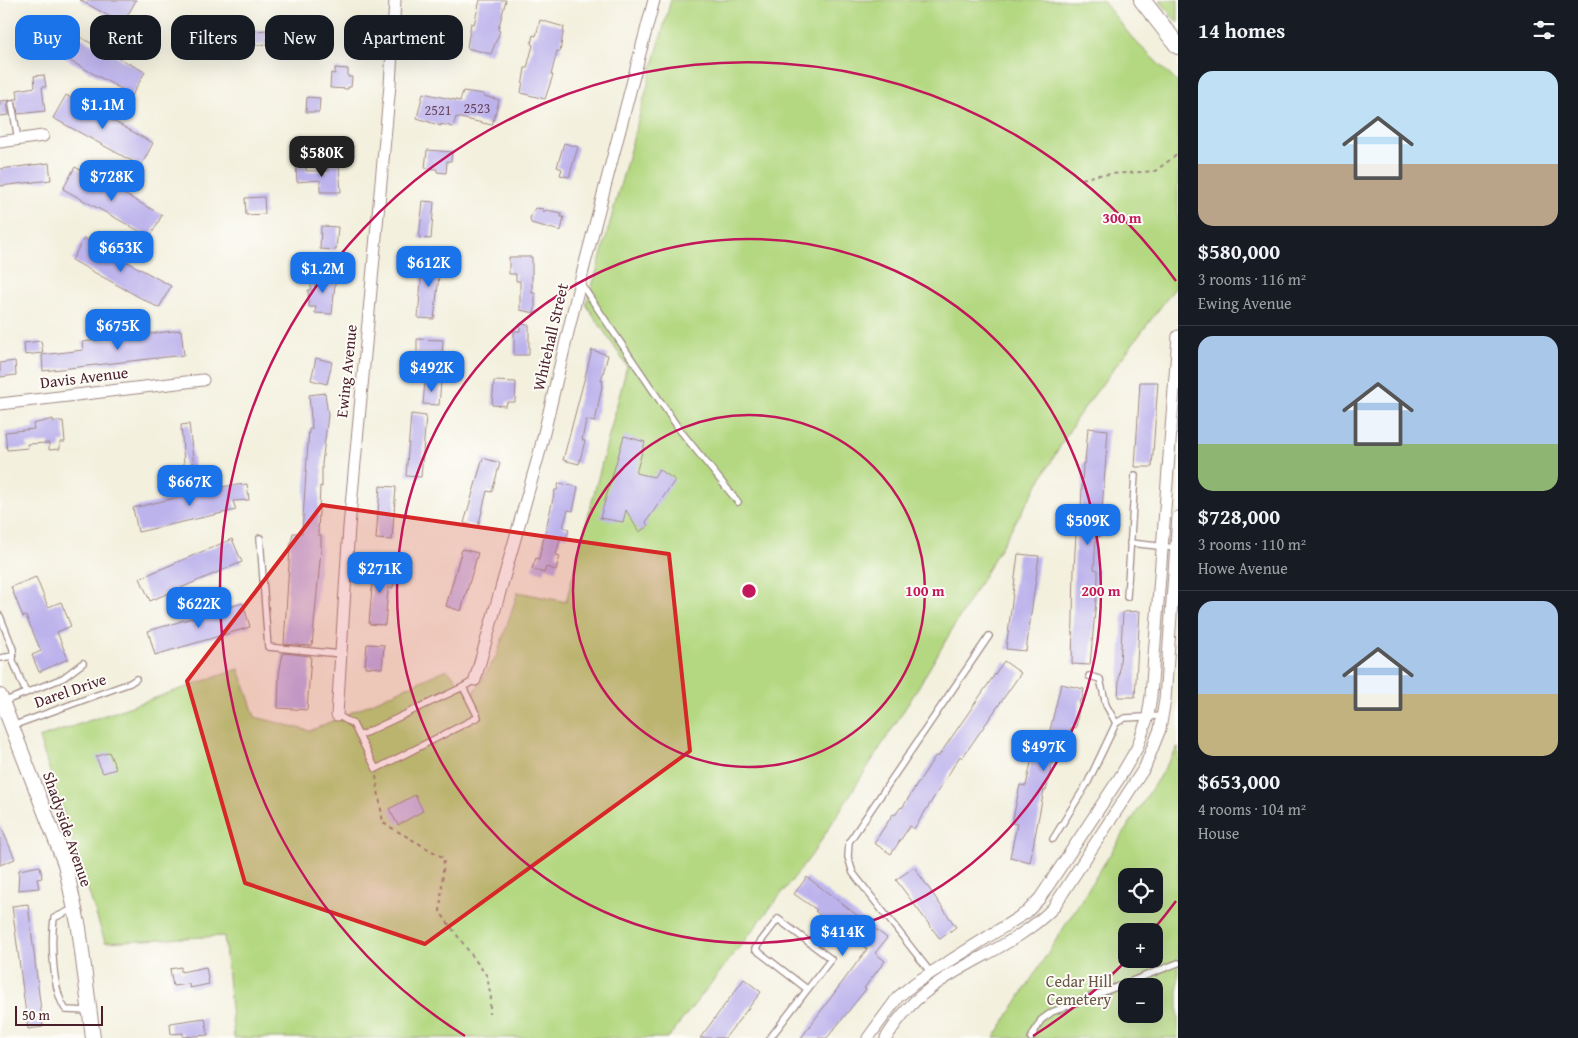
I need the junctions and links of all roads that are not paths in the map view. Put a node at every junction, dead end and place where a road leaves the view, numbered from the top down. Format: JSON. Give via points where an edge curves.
{"nodes":[{"id":1,"x":395,"y":0,"type":"edge"},
{"id":2,"x":654,"y":0,"type":"edge"},
{"id":3,"x":1142,"y":0,"type":"edge"},
{"id":4,"x":1178,"y":46,"type":"edge"},
{"id":5,"x":12,"y":104,"type":"dead end"},
{"id":6,"x":43,"y":136,"type":"dead end"},
{"id":7,"x":18,"y":140,"type":"junction"},
{"id":8,"x":0,"y":142,"type":"edge"},
{"id":9,"x":580,"y":282,"type":"junction"},
{"id":10,"x":1178,"y":336,"type":"edge"},
{"id":11,"x":1177,"y":354,"type":"edge"},
{"id":12,"x":203,"y":380,"type":"dead end"},
{"id":13,"x":0,"y":404,"type":"edge"},
{"id":14,"x":1134,"y":475,"type":"dead end"},
{"id":15,"x":738,"y":502,"type":"dead end"},
{"id":16,"x":1178,"y":517,"type":"edge"},
{"id":17,"x":260,"y":538,"type":"dead end"},
{"id":18,"x":1130,"y":543,"type":"junction"},
{"id":19,"x":1162,"y":546,"type":"junction"},
{"id":20,"x":1177,"y":548,"type":"edge"},
{"id":21,"x":1127,"y":597,"type":"dead end"},
{"id":22,"x":0,"y":616,"type":"edge"},
{"id":23,"x":989,"y":636,"type":"dead end"},
{"id":24,"x":341,"y":654,"type":"junction"},
{"id":25,"x":13,"y":656,"type":"junction"},
{"id":26,"x":0,"y":658,"type":"edge"},
{"id":27,"x":83,"y":663,"type":"dead end"},
{"id":28,"x":1089,"y":676,"type":"dead end"},
{"id":29,"x":136,"y":679,"type":"dead end"},
{"id":30,"x":475,"y":680,"type":"joint"},
{"id":31,"x":463,"y":687,"type":"junction"},
{"id":32,"x":26,"y":693,"type":"junction"},
{"id":33,"x":1,"y":699,"type":"edge"},
{"id":34,"x":337,"y":715,"type":"joint"},
{"id":35,"x":1148,"y":716,"type":"junction"},
{"id":36,"x":1162,"y":716,"type":"junction"},
{"id":37,"x":1116,"y":723,"type":"junction"},
{"id":38,"x":12,"y":726,"type":"junction"},
{"id":39,"x":359,"y":736,"type":"junction"},
{"id":40,"x":1053,"y":839,"type":"dead end"},
{"id":41,"x":75,"y":908,"type":"junction"},
{"id":42,"x":1178,"y":963,"type":"edge"},
{"id":43,"x":930,"y":973,"type":"junction"},
{"id":44,"x":938,"y":984,"type":"junction"},
{"id":45,"x":807,"y":989,"type":"junction"},
{"id":46,"x":90,"y":1011,"type":"junction"},
{"id":47,"x":93,"y":1038,"type":"edge"},
{"id":48,"x":770,"y":1038,"type":"edge"},
{"id":49,"x":868,"y":1038,"type":"edge"},
{"id":50,"x":886,"y":1038,"type":"edge"},
{"id":51,"x":1032,"y":1038,"type":"edge"}],
"edges":[{"from":1,"to":24,"type":"street","name":"Ewing Avenue"},
{"from":2,"to":9,"type":"street","name":"Whitehall Street"},
{"from":3,"to":4,"type":"main road"},
{"from":5,"to":7,"type":"lane"},
{"from":6,"to":7,"type":"street"},
{"from":7,"to":8,"type":"street"},
{"from":9,"to":15,"type":"lane","via":[[678,429]]},
{"from":9,"to":30,"type":"street","name":"Whitehall Street","via":[[537,463]]},
{"from":10,"to":11,"type":"street"},
{"from":11,"to":19,"type":"street"},
{"from":12,"to":13,"type":"street","name":"Davis Avenue"},
{"from":14,"to":18,"type":"lane"},
{"from":16,"to":20,"type":"street"},
{"from":17,"to":24,"type":"lane","via":[[268,647]]},
{"from":18,"to":19,"type":"lane"},
{"from":18,"to":21,"type":"lane"},
{"from":19,"to":20,"type":"lane"},
{"from":19,"to":35,"type":"street"},
{"from":20,"to":36,"type":"street"},
{"from":22,"to":25,"type":"lane"},
{"from":23,"to":43,"type":"lane","via":[[849,842],[848,857],[853,873]]},
{"from":24,"to":34,"type":"street","name":"Ewing Avenue"},
{"from":25,"to":26,"type":"lane"},
{"from":25,"to":32,"type":"lane","via":[[12,661]]},
{"from":27,"to":32,"type":"lane","via":[[63,678]]},
{"from":28,"to":37,"type":"lane","via":[[1100,679],[1106,704]]},
{"from":29,"to":38,"type":"lane","name":"Darel Drive"},
{"from":30,"to":31,"type":"lane"},
{"from":31,"to":39,"type":"lane"},
{"from":31,"to":39,"type":"lane","via":[[478,717],[376,769]]},
{"from":32,"to":33,"type":"lane"},
{"from":33,"to":38,"type":"street","name":"Shadyside Avenue"},
{"from":34,"to":39,"type":"lane","via":[[353,724]]},
{"from":35,"to":36,"type":"lane"},
{"from":35,"to":37,"type":"lane","via":[[1125,718]]},
{"from":35,"to":43,"type":"street","via":[[1137,748],[1120,777],[1040,898],[1027,912]]},
{"from":36,"to":44,"type":"street","via":[[1145,767],[1053,908],[1033,926]]},
{"from":37,"to":40,"type":"lane","via":[[1088,782]]},
{"from":38,"to":41,"type":"street","name":"Shadyside Avenue","via":[[65,864]]},
{"from":41,"to":46,"type":"street","name":"Shadyside Avenue"},
{"from":41,"to":46,"type":"lane","via":[[54,918],[53,951],[60,1002],[66,1010]]},
{"from":42,"to":51,"type":"lane","via":[[1052,1012],[1041,1020]]},
{"from":43,"to":44,"type":"lane"},
{"from":43,"to":49,"type":"street","via":[[898,997]]},
{"from":44,"to":50,"type":"street","via":[[911,1005]]},
{"from":45,"to":45,"type":"lane","via":[[831,959],[778,919],[755,949]]},
{"from":45,"to":48,"type":"lane"},
{"from":46,"to":47,"type":"street","name":"Shadyside Avenue"}]}
